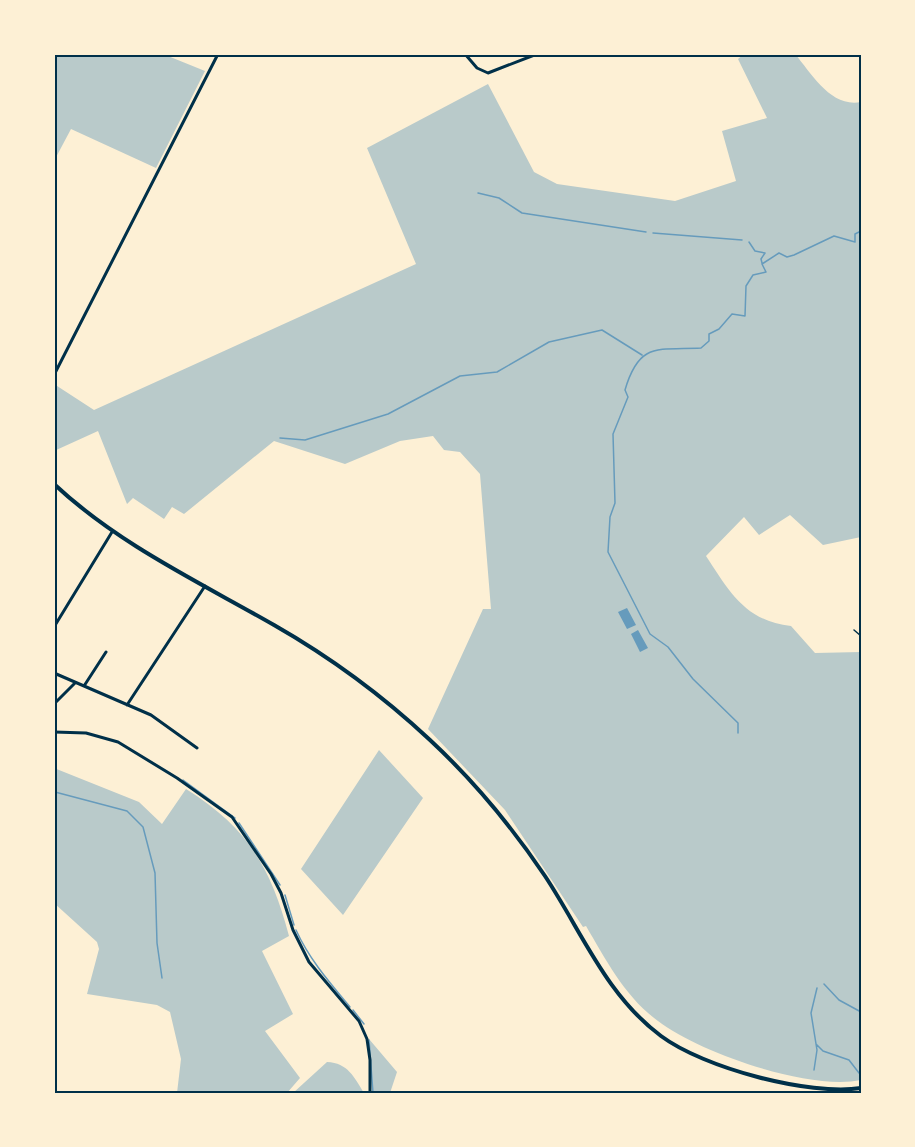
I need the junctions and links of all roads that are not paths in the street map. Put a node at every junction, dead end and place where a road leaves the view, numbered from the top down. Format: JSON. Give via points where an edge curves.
{"nodes":[{"id":1,"x":218,"y":54,"type":"edge"},
{"id":2,"x":465,"y":54,"type":"edge"},
{"id":3,"x":537,"y":54,"type":"edge"},
{"id":4,"x":54,"y":375,"type":"edge"},
{"id":5,"x":54,"y":484,"type":"edge"},
{"id":6,"x":112,"y":532,"type":"junction"},
{"id":7,"x":205,"y":586,"type":"junction"},
{"id":8,"x":54,"y":627,"type":"edge"},
{"id":9,"x":854,"y":630,"type":"dead end"},
{"id":10,"x":861,"y":636,"type":"edge"},
{"id":11,"x":106,"y":652,"type":"dead end"},
{"id":12,"x":54,"y":673,"type":"edge"},
{"id":13,"x":75,"y":683,"type":"junction"},
{"id":14,"x":84,"y":686,"type":"junction"},
{"id":15,"x":54,"y":704,"type":"edge"},
{"id":16,"x":127,"y":705,"type":"junction"},
{"id":17,"x":54,"y":732,"type":"edge"},
{"id":18,"x":197,"y":748,"type":"dead end"},
{"id":19,"x":861,"y":1088,"type":"edge"},
{"id":20,"x":370,"y":1093,"type":"edge"}],
"edges":[{"from":1,"to":4,"type":"street"},
{"from":2,"to":3,"type":"street","via":[[477,68],[488,73]]},
{"from":5,"to":6,"type":"main road"},
{"from":6,"to":7,"type":"main road"},
{"from":6,"to":8,"type":"street"},
{"from":7,"to":16,"type":"street"},
{"from":7,"to":19,"type":"main road","via":[[332,661],[432,741],[462,771],[533,860],[618,996],[664,1038],[689,1051],[782,1084],[817,1090]]},
{"from":9,"to":10,"type":"lane"},
{"from":11,"to":14,"type":"street"},
{"from":12,"to":13,"type":"street"},
{"from":13,"to":14,"type":"street"},
{"from":13,"to":15,"type":"street"},
{"from":14,"to":16,"type":"street"},
{"from":16,"to":18,"type":"street","via":[[151,716]]},
{"from":17,"to":20,"type":"street","via":[[86,733],[118,742],[232,817],[281,893],[309,962],[359,1021],[367,1038]]}]}
